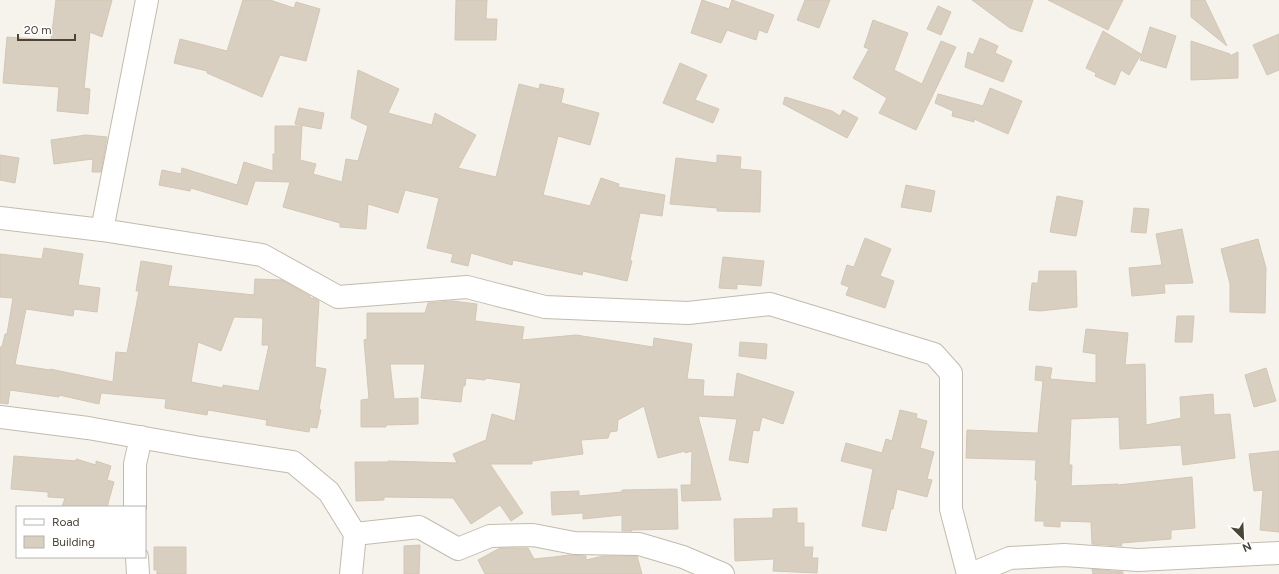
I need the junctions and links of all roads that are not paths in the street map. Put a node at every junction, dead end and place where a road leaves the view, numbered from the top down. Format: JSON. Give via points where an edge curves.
{"nodes":[{"id":1,"x":148,"y":0,"type":"edge"},
{"id":2,"x":0,"y":218,"type":"edge"},
{"id":3,"x":102,"y":230,"type":"junction"},
{"id":4,"x":0,"y":417,"type":"edge"},
{"id":5,"x":141,"y":437,"type":"junction"},
{"id":6,"x":135,"y":506,"type":"edge"},
{"id":7,"x":355,"y":534,"type":"junction"},
{"id":8,"x":1279,"y":553,"type":"edge"},
{"id":9,"x":137,"y":558,"type":"edge"},
{"id":10,"x":1011,"y":566,"type":"edge"},
{"id":11,"x":138,"y":574,"type":"edge"},
{"id":12,"x":351,"y":574,"type":"edge"},
{"id":13,"x":723,"y":574,"type":"edge"},
{"id":14,"x":968,"y":574,"type":"edge"},
{"id":15,"x":971,"y":574,"type":"edge"}],
"edges":[{"from":1,"to":3,"type":"street"},
{"from":2,"to":3,"type":"street"},
{"from":3,"to":14,"type":"street","via":[[262,255],[338,297],[468,286],[545,307],[688,313],[770,304],[934,354],[951,373],[951,509]]},
{"from":4,"to":5,"type":"street"},
{"from":5,"to":6,"type":"street","via":[[135,464]]},
{"from":5,"to":7,"type":"street","via":[[293,462],[330,492]]},
{"from":7,"to":12,"type":"street"},
{"from":7,"to":13,"type":"street","via":[[419,527],[458,549],[490,536],[533,535],[574,543],[639,544],[683,557]]},
{"from":8,"to":10,"type":"street","via":[[1138,560],[1064,556]]},
{"from":9,"to":11,"type":"street"},
{"from":10,"to":15,"type":"street"}]}
